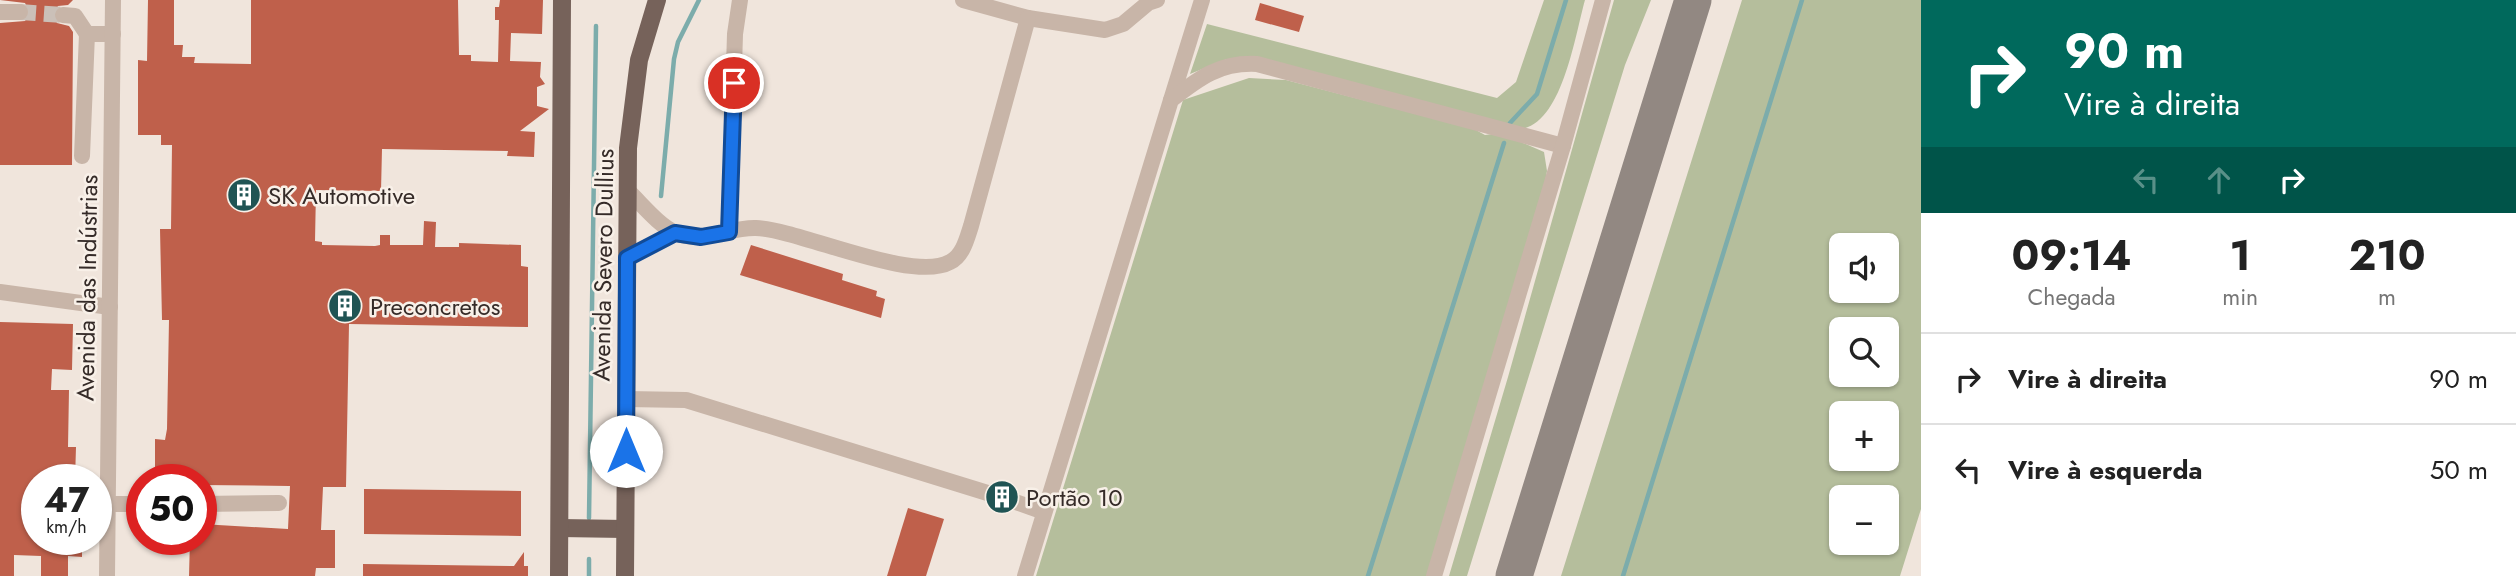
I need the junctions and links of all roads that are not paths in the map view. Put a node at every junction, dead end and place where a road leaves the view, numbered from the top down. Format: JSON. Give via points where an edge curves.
{"nodes":[{"id":1,"x":113,"y":0,"type":"edge"},
{"id":2,"x":562,"y":0,"type":"edge"},
{"id":3,"x":657,"y":0,"type":"edge"},
{"id":4,"x":740,"y":0,"type":"edge"},
{"id":5,"x":962,"y":0,"type":"edge"},
{"id":6,"x":1157,"y":0,"type":"edge"},
{"id":7,"x":1202,"y":0,"type":"edge"},
{"id":8,"x":1603,"y":0,"type":"edge"},
{"id":9,"x":0,"y":12,"type":"edge"},
{"id":10,"x":20,"y":12,"type":"tunnel mouth"},
{"id":11,"x":63,"y":15,"type":"tunnel mouth"},
{"id":12,"x":1028,"y":18,"type":"junction"},
{"id":13,"x":88,"y":34,"type":"junction"},
{"id":14,"x":113,"y":34,"type":"junction"},
{"id":15,"x":1171,"y":100,"type":"junction"},
{"id":16,"x":1563,"y":146,"type":"junction"},
{"id":17,"x":82,"y":156,"type":"dead end"},
{"id":18,"x":628,"y":191,"type":"junction"},
{"id":19,"x":729,"y":232,"type":"junction"},
{"id":20,"x":675,"y":233,"type":"junction"},
{"id":21,"x":627,"y":258,"type":"junction"},
{"id":22,"x":0,"y":292,"type":"edge"},
{"id":23,"x":110,"y":307,"type":"junction"},
{"id":24,"x":626,"y":399,"type":"junction"},
{"id":25,"x":108,"y":464,"type":"edge"},
{"id":26,"x":994,"y":495,"type":"dead end"},
{"id":27,"x":1010,"y":500,"type":"dead end"},
{"id":28,"x":217,"y":503,"type":"edge"},
{"id":29,"x":279,"y":503,"type":"dead end"},
{"id":30,"x":1044,"y":512,"type":"junction"},
{"id":31,"x":560,"y":528,"type":"junction"},
{"id":32,"x":625,"y":529,"type":"junction"},
{"id":33,"x":107,"y":555,"type":"edge"},
{"id":34,"x":107,"y":576,"type":"edge"},
{"id":35,"x":559,"y":576,"type":"edge"},
{"id":36,"x":625,"y":576,"type":"edge"},
{"id":37,"x":1025,"y":576,"type":"edge"},
{"id":38,"x":1434,"y":576,"type":"edge"}],
"edges":[{"from":1,"to":14,"type":"street","name":"Avenida das Indústrias"},
{"from":2,"to":31,"type":"main road","name":"Avenida Severo Dullius"},
{"from":3,"to":18,"type":"main road","name":"Avenida Severo Dullius","via":[[639,60],[628,148]]},
{"from":4,"to":19,"type":"street"},
{"from":5,"to":12,"type":"street"},
{"from":6,"to":12,"type":"street","via":[[1124,24],[1105,30]]},
{"from":7,"to":15,"type":"street"},
{"from":8,"to":16,"type":"street"},
{"from":9,"to":10,"type":"street"},
{"from":11,"to":13,"type":"street","via":[[75,16]]},
{"from":12,"to":19,"type":"street","via":[[971,226],[952,262],[906,265],[756,228]]},
{"from":13,"to":14,"type":"street"},
{"from":13,"to":17,"type":"street"},
{"from":14,"to":23,"type":"street","name":"Avenida das Indústrias"},
{"from":15,"to":16,"type":"street","via":[[1209,71],[1237,63],[1257,64]]},
{"from":15,"to":30,"type":"street"},
{"from":16,"to":38,"type":"street"},
{"from":18,"to":20,"type":"street"},
{"from":18,"to":21,"type":"main road","name":"Avenida Severo Dullius"},
{"from":19,"to":20,"type":"street","via":[[701,237]]},
{"from":20,"to":21,"type":"street"},
{"from":21,"to":24,"type":"main road","name":"Avenida Severo Dullius"},
{"from":22,"to":23,"type":"street"},
{"from":23,"to":25,"type":"street","name":"Avenida das Indústrias"},
{"from":24,"to":26,"type":"street","via":[[686,400]]},
{"from":24,"to":32,"type":"main road","name":"Avenida Severo Dullius"},
{"from":27,"to":30,"type":"street"},
{"from":28,"to":29,"type":"street"},
{"from":30,"to":37,"type":"street"},
{"from":31,"to":32,"type":"main road"},
{"from":31,"to":35,"type":"main road","name":"Avenida Severo Dullius"},
{"from":32,"to":36,"type":"main road","name":"Avenida Severo Dullius"},
{"from":33,"to":34,"type":"street","name":"Avenida das Indústrias"}]}
